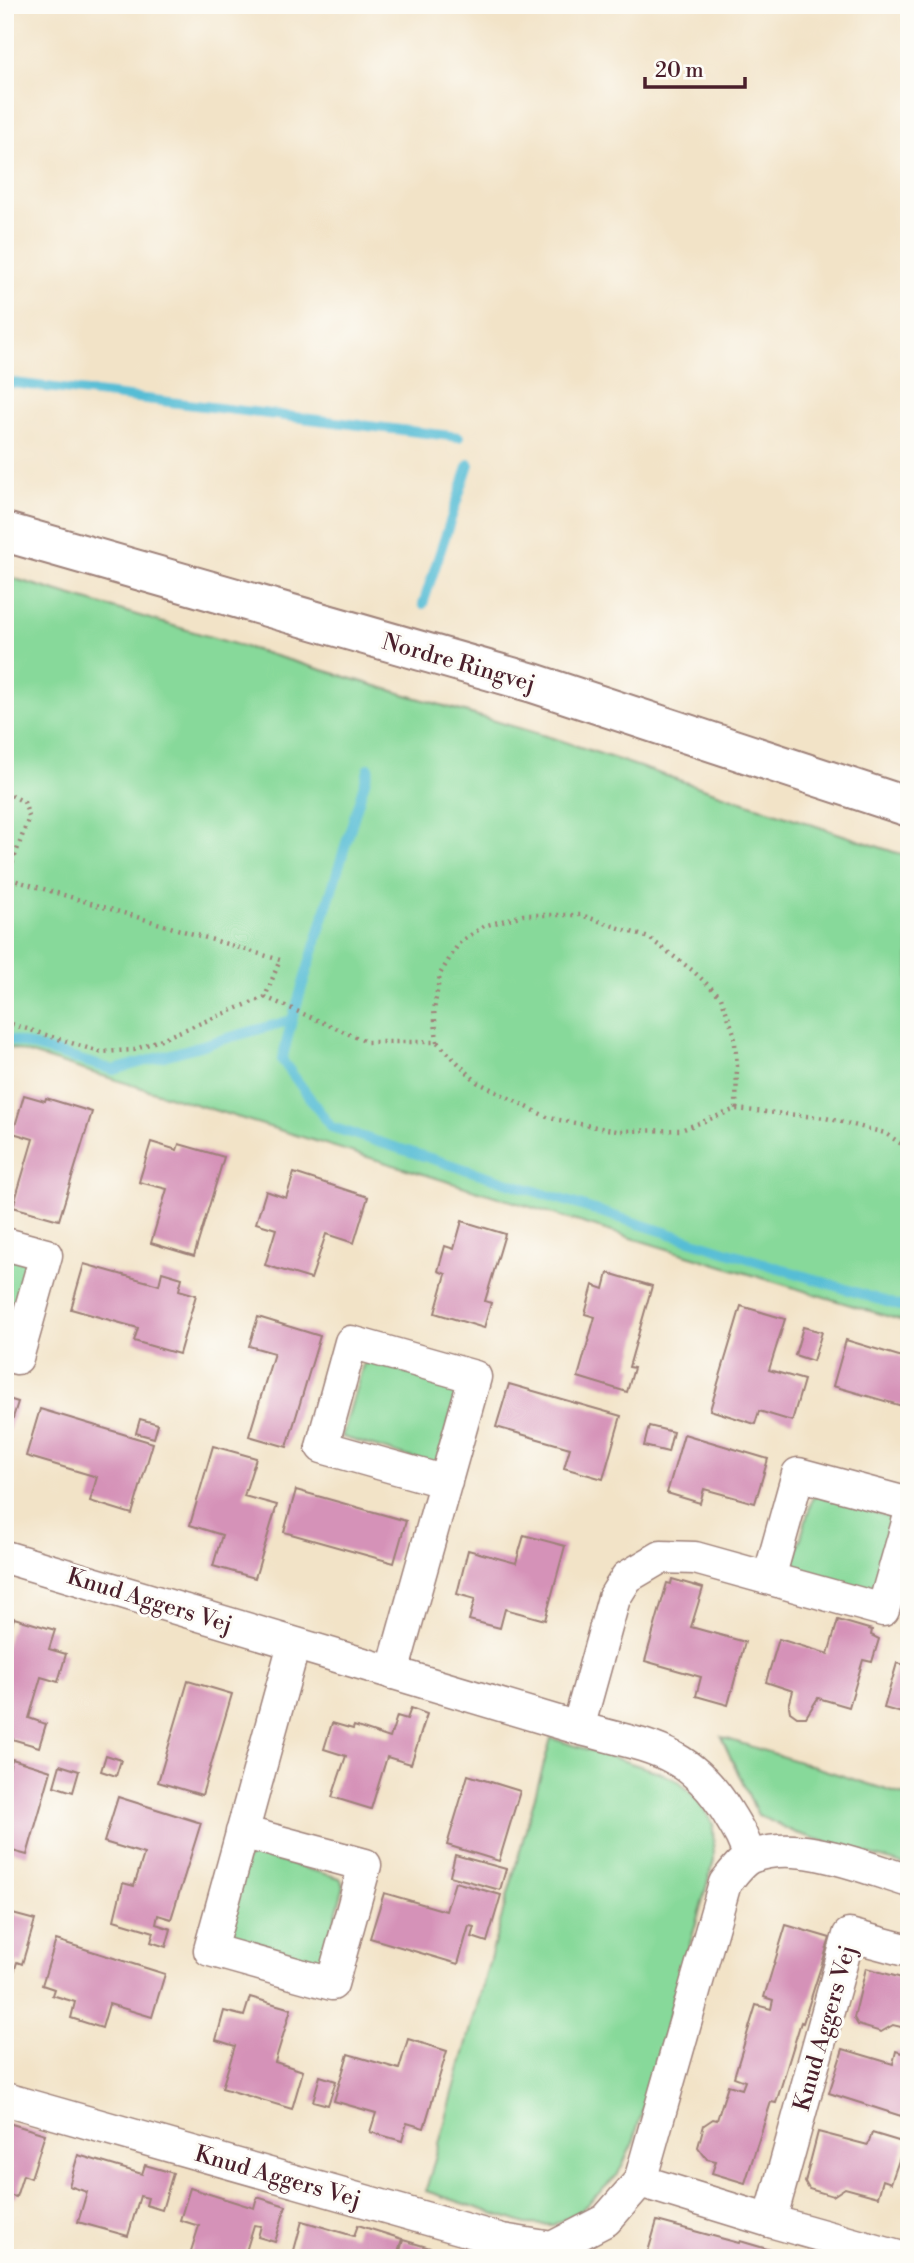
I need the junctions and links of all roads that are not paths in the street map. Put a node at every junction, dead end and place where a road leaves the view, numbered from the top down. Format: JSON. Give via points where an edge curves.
{"nodes":[{"id":1,"x":5,"y":532,"type":"edge"},
{"id":2,"x":909,"y":807,"type":"edge"},
{"id":3,"x":5,"y":1244,"type":"edge"},
{"id":4,"x":5,"y":1355,"type":"edge"},
{"id":5,"x":446,"y":1482,"type":"junction"},
{"id":6,"x":909,"y":1504,"type":"edge"},
{"id":7,"x":909,"y":1519,"type":"edge"},
{"id":8,"x":5,"y":1557,"type":"edge"},
{"id":9,"x":769,"y":1578,"type":"junction"},
{"id":10,"x":295,"y":1644,"type":"junction"},
{"id":11,"x":392,"y":1673,"type":"junction"},
{"id":12,"x":578,"y":1728,"type":"junction"},
{"id":13,"x":243,"y":1832,"type":"junction"},
{"id":14,"x":749,"y":1857,"type":"junction"},
{"id":15,"x":909,"y":1881,"type":"edge"},
{"id":16,"x":909,"y":1951,"type":"edge"},
{"id":17,"x":5,"y":2099,"type":"edge"},
{"id":18,"x":640,"y":2181,"type":"junction"},
{"id":19,"x":770,"y":2221,"type":"junction"},
{"id":20,"x":552,"y":2253,"type":"edge"},
{"id":21,"x":902,"y":2258,"type":"edge"}],
"edges":[{"from":1,"to":2,"type":"main road","name":"Nordre Ringvej","via":[[533,683]]},
{"from":3,"to":4,"type":"street","via":[[46,1255],[17,1358]]},
{"from":5,"to":5,"type":"street","via":[[475,1377],[351,1342],[321,1447]]},
{"from":5,"to":11,"type":"street"},
{"from":6,"to":9,"type":"street","via":[[798,1474]]},
{"from":7,"to":9,"type":"street","via":[[883,1610]]},
{"from":8,"to":10,"type":"street","name":"Knud Aggers Vej"},
{"from":9,"to":12,"type":"street","via":[[695,1558],[661,1557],[627,1577],[614,1598]]},
{"from":10,"to":11,"type":"street","name":"Knud Aggers Vej"},
{"from":10,"to":13,"type":"street"},
{"from":11,"to":12,"type":"street","name":"Knud Aggers Vej"},
{"from":12,"to":14,"type":"street","name":"Knud Aggers Vej","via":[[666,1753],[688,1765],[718,1796],[746,1843]]},
{"from":13,"to":13,"type":"street","via":[[210,1950],[332,1983],[365,1865]]},
{"from":14,"to":15,"type":"street","via":[[804,1850]]},
{"from":14,"to":18,"type":"street","name":"Knud Aggers Vej","via":[[724,1883]]},
{"from":16,"to":19,"type":"street","name":"Knud Aggers Vej","via":[[849,1935]]},
{"from":17,"to":20,"type":"street","name":"Knud Aggers Vej"},
{"from":18,"to":19,"type":"street"},
{"from":18,"to":20,"type":"street","name":"Knud Aggers Vej","via":[[606,2220]]},
{"from":19,"to":21,"type":"street"}]}
